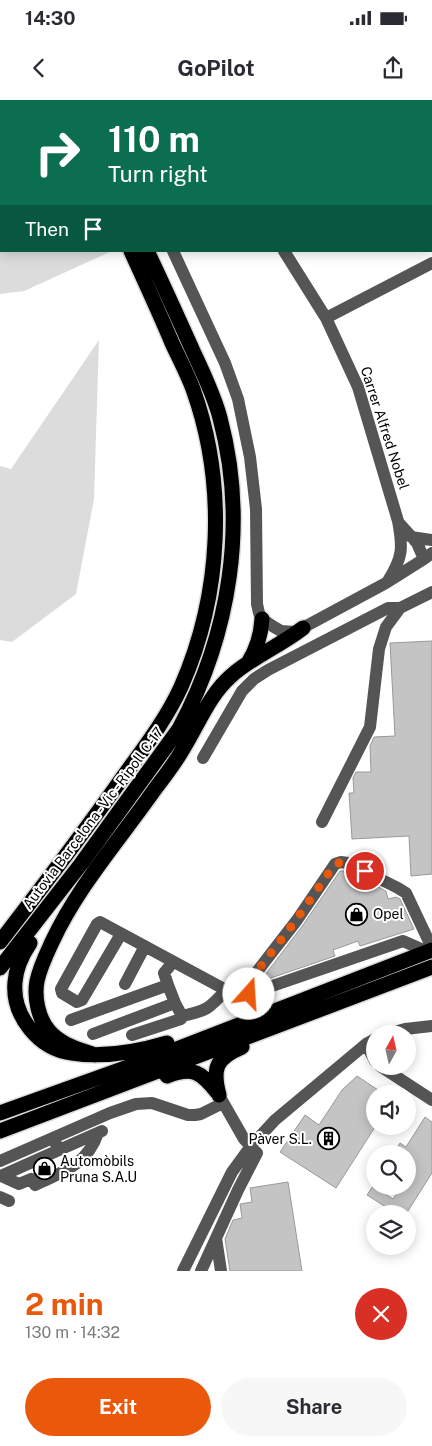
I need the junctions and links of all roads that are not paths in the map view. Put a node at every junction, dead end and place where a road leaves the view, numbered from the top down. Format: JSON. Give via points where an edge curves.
{"nodes":[{"id":1,"x":131,"y":252,"type":"edge"},
{"id":2,"x":147,"y":252,"type":"edge"},
{"id":3,"x":156,"y":252,"type":"edge"},
{"id":4,"x":173,"y":252,"type":"edge"},
{"id":5,"x":285,"y":252,"type":"edge"},
{"id":6,"x":432,"y":263,"type":"edge"},
{"id":7,"x":177,"y":315,"type":"junction"},
{"id":8,"x":326,"y":318,"type":"junction"},
{"id":9,"x":407,"y":539,"type":"junction"},
{"id":10,"x":432,"y":540,"type":"edge"},
{"id":11,"x":430,"y":558,"type":"edge"},
{"id":12,"x":386,"y":583,"type":"junction"},
{"id":13,"x":432,"y":592,"type":"edge"},
{"id":14,"x":400,"y":608,"type":"junction"},
{"id":15,"x":262,"y":619,"type":"junction"},
{"id":16,"x":303,"y":628,"type":"junction"},
{"id":17,"x":248,"y":663,"type":"junction"},
{"id":18,"x":203,"y":758,"type":"dead end"},
{"id":19,"x":322,"y":822,"type":"dead end"},
{"id":20,"x":47,"y":908,"type":"junction"},
{"id":21,"x":121,"y":934,"type":"junction"},
{"id":22,"x":0,"y":942,"type":"edge"},
{"id":23,"x":145,"y":946,"type":"junction"},
{"id":24,"x":431,"y":950,"type":"edge"},
{"id":25,"x":173,"y":962,"type":"junction"},
{"id":26,"x":432,"y":967,"type":"edge"},
{"id":27,"x":0,"y":968,"type":"edge"},
{"id":28,"x":124,"y":984,"type":"dead end"},
{"id":29,"x":168,"y":985,"type":"junction"},
{"id":30,"x":226,"y":990,"type":"junction"},
{"id":31,"x":249,"y":992,"type":"junction"},
{"id":32,"x":338,"y":1002,"type":"junction"},
{"id":33,"x":175,"y":1003,"type":"junction"},
{"id":34,"x":278,"y":1009,"type":"junction"},
{"id":35,"x":250,"y":1014,"type":"junction"},
{"id":36,"x":182,"y":1016,"type":"junction"},
{"id":37,"x":72,"y":1020,"type":"dead end"},
{"id":38,"x":432,"y":1026,"type":"edge"},
{"id":39,"x":416,"y":1028,"type":"edge"},
{"id":40,"x":93,"y":1034,"type":"dead end"},
{"id":41,"x":132,"y":1035,"type":"dead end"},
{"id":42,"x":366,"y":1044,"type":"edge"},
{"id":43,"x":95,"y":1055,"type":"junction"},
{"id":44,"x":217,"y":1067,"type":"junction"},
{"id":45,"x":194,"y":1071,"type":"junction"},
{"id":46,"x":394,"y":1075,"type":"edge"},
{"id":47,"x":221,"y":1099,"type":"junction"},
{"id":48,"x":432,"y":1100,"type":"edge"},
{"id":49,"x":68,"y":1105,"type":"junction"},
{"id":50,"x":0,"y":1113,"type":"edge"},
{"id":51,"x":0,"y":1123,"type":"edge"},
{"id":52,"x":0,"y":1131,"type":"edge"},
{"id":53,"x":53,"y":1138,"type":"junction"},
{"id":54,"x":251,"y":1146,"type":"junction"},
{"id":55,"x":59,"y":1150,"type":"junction"},
{"id":56,"x":0,"y":1161,"type":"edge"},
{"id":57,"x":216,"y":1238,"type":"junction"},
{"id":58,"x":183,"y":1271,"type":"edge"},
{"id":59,"x":201,"y":1271,"type":"edge"},
{"id":60,"x":221,"y":1271,"type":"edge"}],
"edges":[{"from":1,"to":22,"type":"highway","name":"Autovia Barcelona - Vic - Ripoll C-17","via":[[193,389],[210,451],[216,507],[209,588],[199,640],[163,720]]},
{"from":2,"to":7,"type":"highway","name":"Autovia Barcelona - Vic - Ripoll C-17"},
{"from":3,"to":7,"type":"highway","via":[[166,273]]},
{"from":4,"to":15,"type":"street","via":[[225,363],[238,399],[256,509],[256,604]]},
{"from":5,"to":8,"type":"street","name":"Carrer Alfred Nobel"},
{"from":6,"to":8,"type":"street"},
{"from":7,"to":20,"type":"highway","name":"Autovia Barcelona - Vic - Ripoll C-17","via":[[210,387],[227,449],[234,506],[232,564],[223,618],[209,663],[179,729]]},
{"from":8,"to":9,"type":"street","name":"Carrer Alfred Nobel","via":[[358,387],[398,521]]},
{"from":9,"to":10,"type":"street"},
{"from":9,"to":11,"type":"street","name":"Carrer Alfred Nobel"},
{"from":9,"to":12,"type":"street"},
{"from":11,"to":12,"type":"street"},
{"from":12,"to":16,"type":"street"},
{"from":13,"to":14,"type":"street"},
{"from":14,"to":18,"type":"street","via":[[388,608],[254,679],[242,690]]},
{"from":14,"to":19,"type":"street","via":[[381,637],[370,727]]},
{"from":15,"to":16,"type":"street","via":[[281,631],[295,632]]},
{"from":15,"to":17,"type":"highway","via":[[260,640]]},
{"from":16,"to":17,"type":"highway"},
{"from":17,"to":43,"type":"highway","via":[[230,677],[212,699],[182,750],[84,888],[57,931],[40,969],[36,983],[37,1000],[45,1026],[67,1046]]},
{"from":20,"to":27,"type":"highway","name":"Autovia Barcelona - Vic - Ripoll C-17"},
{"from":20,"to":43,"type":"highway","via":[[40,928],[21,958],[15,983],[19,1010],[37,1037],[51,1046],[71,1053]]},
{"from":21,"to":21,"type":"street","via":[[82,1000],[77,1002],[62,993],[61,989],[97,924],[100,922]]},
{"from":21,"to":23,"type":"street"},
{"from":23,"to":25,"type":"street"},
{"from":23,"to":28,"type":"street"},
{"from":24,"to":31,"type":"street","via":[[403,941]]},
{"from":24,"to":31,"type":"street","via":[[406,893],[341,862],[335,864],[249,982]]},
{"from":24,"to":34,"type":"highway"},
{"from":25,"to":29,"type":"street","via":[[164,973]]},
{"from":25,"to":30,"type":"street"},
{"from":26,"to":32,"type":"highway"},
{"from":29,"to":33,"type":"street"},
{"from":29,"to":37,"type":"street"},
{"from":30,"to":31,"type":"street"},
{"from":30,"to":36,"type":"street","via":[[204,1011]]},
{"from":31,"to":35,"type":"street","via":[[254,1009]]},
{"from":32,"to":44,"type":"highway","via":[[316,1016],[230,1052]]},
{"from":32,"to":49,"type":"highway"},
{"from":33,"to":36,"type":"street"},
{"from":33,"to":40,"type":"street"},
{"from":34,"to":35,"type":"highway"},
{"from":34,"to":50,"type":"highway"},
{"from":35,"to":43,"type":"highway","via":[[166,1044]]},
{"from":36,"to":41,"type":"street"},
{"from":38,"to":39,"type":"street"},
{"from":42,"to":54,"type":"street","via":[[275,1120]]},
{"from":44,"to":45,"type":"highway"},
{"from":44,"to":47,"type":"highway","via":[[216,1083]]},
{"from":45,"to":47,"type":"highway","via":[[203,1076]]},
{"from":45,"to":49,"type":"highway","via":[[174,1073],[127,1091]]},
{"from":46,"to":48,"type":"street"},
{"from":47,"to":53,"type":"street","via":[[195,1115],[152,1103],[136,1104]]},
{"from":47,"to":54,"type":"street"},
{"from":49,"to":51,"type":"highway"},
{"from":49,"to":52,"type":"highway"},
{"from":53,"to":55,"type":"street"},
{"from":53,"to":56,"type":"street"},
{"from":54,"to":57,"type":"street","via":[[257,1155]]},
{"from":54,"to":58,"type":"street","via":[[232,1172]]},
{"from":55,"to":55,"type":"street","via":[[1,1176],[19,1184],[31,1179],[35,1185],[43,1182],[72,1168],[93,1146],[100,1132]]},
{"from":57,"to":59,"type":"street"},
{"from":57,"to":60,"type":"street"}]}
